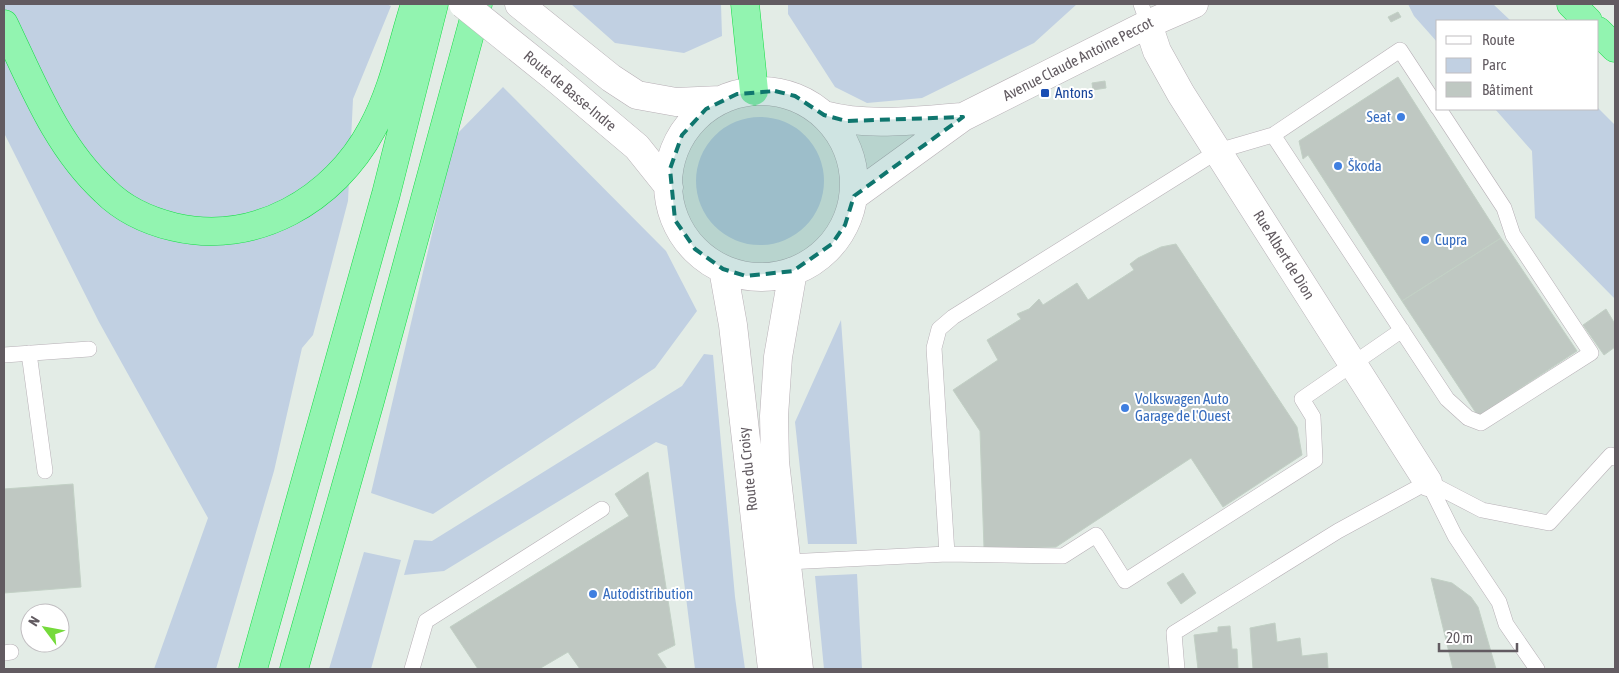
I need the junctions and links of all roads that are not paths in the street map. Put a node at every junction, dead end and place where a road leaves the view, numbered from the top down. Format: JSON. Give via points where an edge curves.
{"nodes":[{"id":1,"x":415,"y":4,"type":"edge"},
{"id":2,"x":434,"y":4,"type":"edge"},
{"id":3,"x":463,"y":4,"type":"edge"},
{"id":4,"x":478,"y":4,"type":"edge"},
{"id":5,"x":518,"y":4,"type":"edge"},
{"id":6,"x":745,"y":4,"type":"edge"},
{"id":7,"x":1194,"y":4,"type":"edge"},
{"id":8,"x":1571,"y":4,"type":"edge"},
{"id":9,"x":1144,"y":14,"type":"edge"},
{"id":10,"x":1587,"y":20,"type":"edge"},
{"id":11,"x":4,"y":24,"type":"edge"},
{"id":12,"x":1599,"y":32,"type":"edge"},
{"id":13,"x":1615,"y":48,"type":"edge"},
{"id":14,"x":754,"y":91,"type":"junction"},
{"id":15,"x":721,"y":100,"type":"junction"},
{"id":16,"x":1436,"y":105,"type":"edge"},
{"id":17,"x":1439,"y":110,"type":"edge"},
{"id":18,"x":824,"y":115,"type":"junction"},
{"id":19,"x":963,"y":117,"type":"junction"},
{"id":20,"x":1273,"y":135,"type":"junction"},
{"id":21,"x":1218,"y":151,"type":"junction"},
{"id":22,"x":668,"y":186,"type":"junction"},
{"id":23,"x":854,"y":196,"type":"junction"},
{"id":24,"x":723,"y":268,"type":"junction"},
{"id":25,"x":793,"y":271,"type":"junction"},
{"id":26,"x":1402,"y":330,"type":"junction"},
{"id":27,"x":89,"y":349,"type":"dead end"},
{"id":28,"x":29,"y":353,"type":"junction"},
{"id":29,"x":4,"y":355,"type":"edge"},
{"id":30,"x":1354,"y":365,"type":"junction"},
{"id":31,"x":1615,"y":458,"type":"edge"},
{"id":32,"x":45,"y":472,"type":"dead end"},
{"id":33,"x":1428,"y":482,"type":"junction"},
{"id":34,"x":602,"y":509,"type":"dead end"},
{"id":35,"x":758,"y":552,"type":"junction"},
{"id":36,"x":947,"y":554,"type":"junction"},
{"id":37,"x":787,"y":562,"type":"junction"},
{"id":38,"x":253,"y":669,"type":"edge"},
{"id":39,"x":294,"y":669,"type":"edge"},
{"id":40,"x":412,"y":669,"type":"edge"},
{"id":41,"x":772,"y":669,"type":"edge"},
{"id":42,"x":799,"y":669,"type":"edge"},
{"id":43,"x":1177,"y":669,"type":"edge"},
{"id":44,"x":1537,"y":669,"type":"edge"}],
"edges":[{"from":1,"to":11,"type":"highway","via":[[373,128],[337,178],[286,215],[248,228],[221,232],[197,232],[152,222],[105,192],[74,157],[53,125]]},
{"from":2,"to":38,"type":"highway","via":[[386,194]]},
{"from":3,"to":22,"type":"main road","name":"Route de Basse-Indre","bridge":true,"via":[[637,147]]},
{"from":4,"to":39,"type":"highway"},
{"from":5,"to":15,"type":"main road","via":[[637,95],[676,102]]},
{"from":6,"to":14,"type":"highway"},
{"from":7,"to":9,"type":"main road","name":"Avenue Claude Antoine Peccot"},
{"from":8,"to":10,"type":"highway"},
{"from":9,"to":19,"type":"main road","name":"Avenue Claude Antoine Peccot"},
{"from":9,"to":21,"type":"main road","name":"Rue Albert de Dion","via":[[1157,51]]},
{"from":12,"to":13,"type":"highway"},
{"from":14,"to":15,"type":"main road"},
{"from":14,"to":18,"type":"main road","via":[[775,91],[795,96]]},
{"from":15,"to":22,"type":"main road","via":[[706,109],[682,136],[670,169]]},
{"from":16,"to":20,"type":"lane","via":[[1400,50]]},
{"from":17,"to":26,"type":"lane","via":[[1504,208],[1513,235],[1591,352],[1481,423],[1468,418],[1447,399]]},
{"from":18,"to":19,"type":"main road","name":"Avenue Claude Antoine Peccot","via":[[846,121],[881,122]]},
{"from":18,"to":23,"type":"main road","via":[[841,136],[852,163]]},
{"from":19,"to":23,"type":"main road","name":"Avenue Claude Antoine Peccot"},
{"from":20,"to":21,"type":"lane"},
{"from":20,"to":26,"type":"lane"},
{"from":21,"to":30,"type":"main road","name":"Rue Albert de Dion"},
{"from":21,"to":36,"type":"lane","via":[[952,317],[938,329],[934,348]]},
{"from":22,"to":24,"type":"main road","via":[[675,220],[684,235],[708,260]]},
{"from":23,"to":25,"type":"main road","via":[[845,225],[832,244],[814,260]]},
{"from":24,"to":25,"type":"main road","via":[[746,276]]},
{"from":24,"to":35,"type":"main road","name":"Route du Croisy","via":[[733,326]]},
{"from":25,"to":37,"type":"main road","name":"Route du Croisy","via":[[778,357],[774,416]]},
{"from":26,"to":30,"type":"lane"},
{"from":27,"to":28,"type":"lane"},
{"from":28,"to":29,"type":"lane"},
{"from":28,"to":32,"type":"lane"},
{"from":30,"to":33,"type":"main road","name":"Rue Albert de Dion"},
{"from":30,"to":36,"type":"lane","via":[[1302,399],[1313,417],[1315,460],[1125,581],[1096,535],[1063,556]]},
{"from":31,"to":33,"type":"lane","via":[[1611,455],[1548,523],[1482,510]]},
{"from":33,"to":43,"type":"lane","via":[[1338,532],[1174,634]]},
{"from":33,"to":44,"type":"lane","via":[[1455,536],[1499,602],[1506,624]]},
{"from":34,"to":40,"type":"lane","via":[[426,621]]},
{"from":35,"to":37,"type":"lane"},
{"from":35,"to":41,"type":"main road","name":"Route du Croisy"},
{"from":36,"to":37,"type":"lane"},
{"from":37,"to":42,"type":"main road","name":"Route du Croisy"}]}
